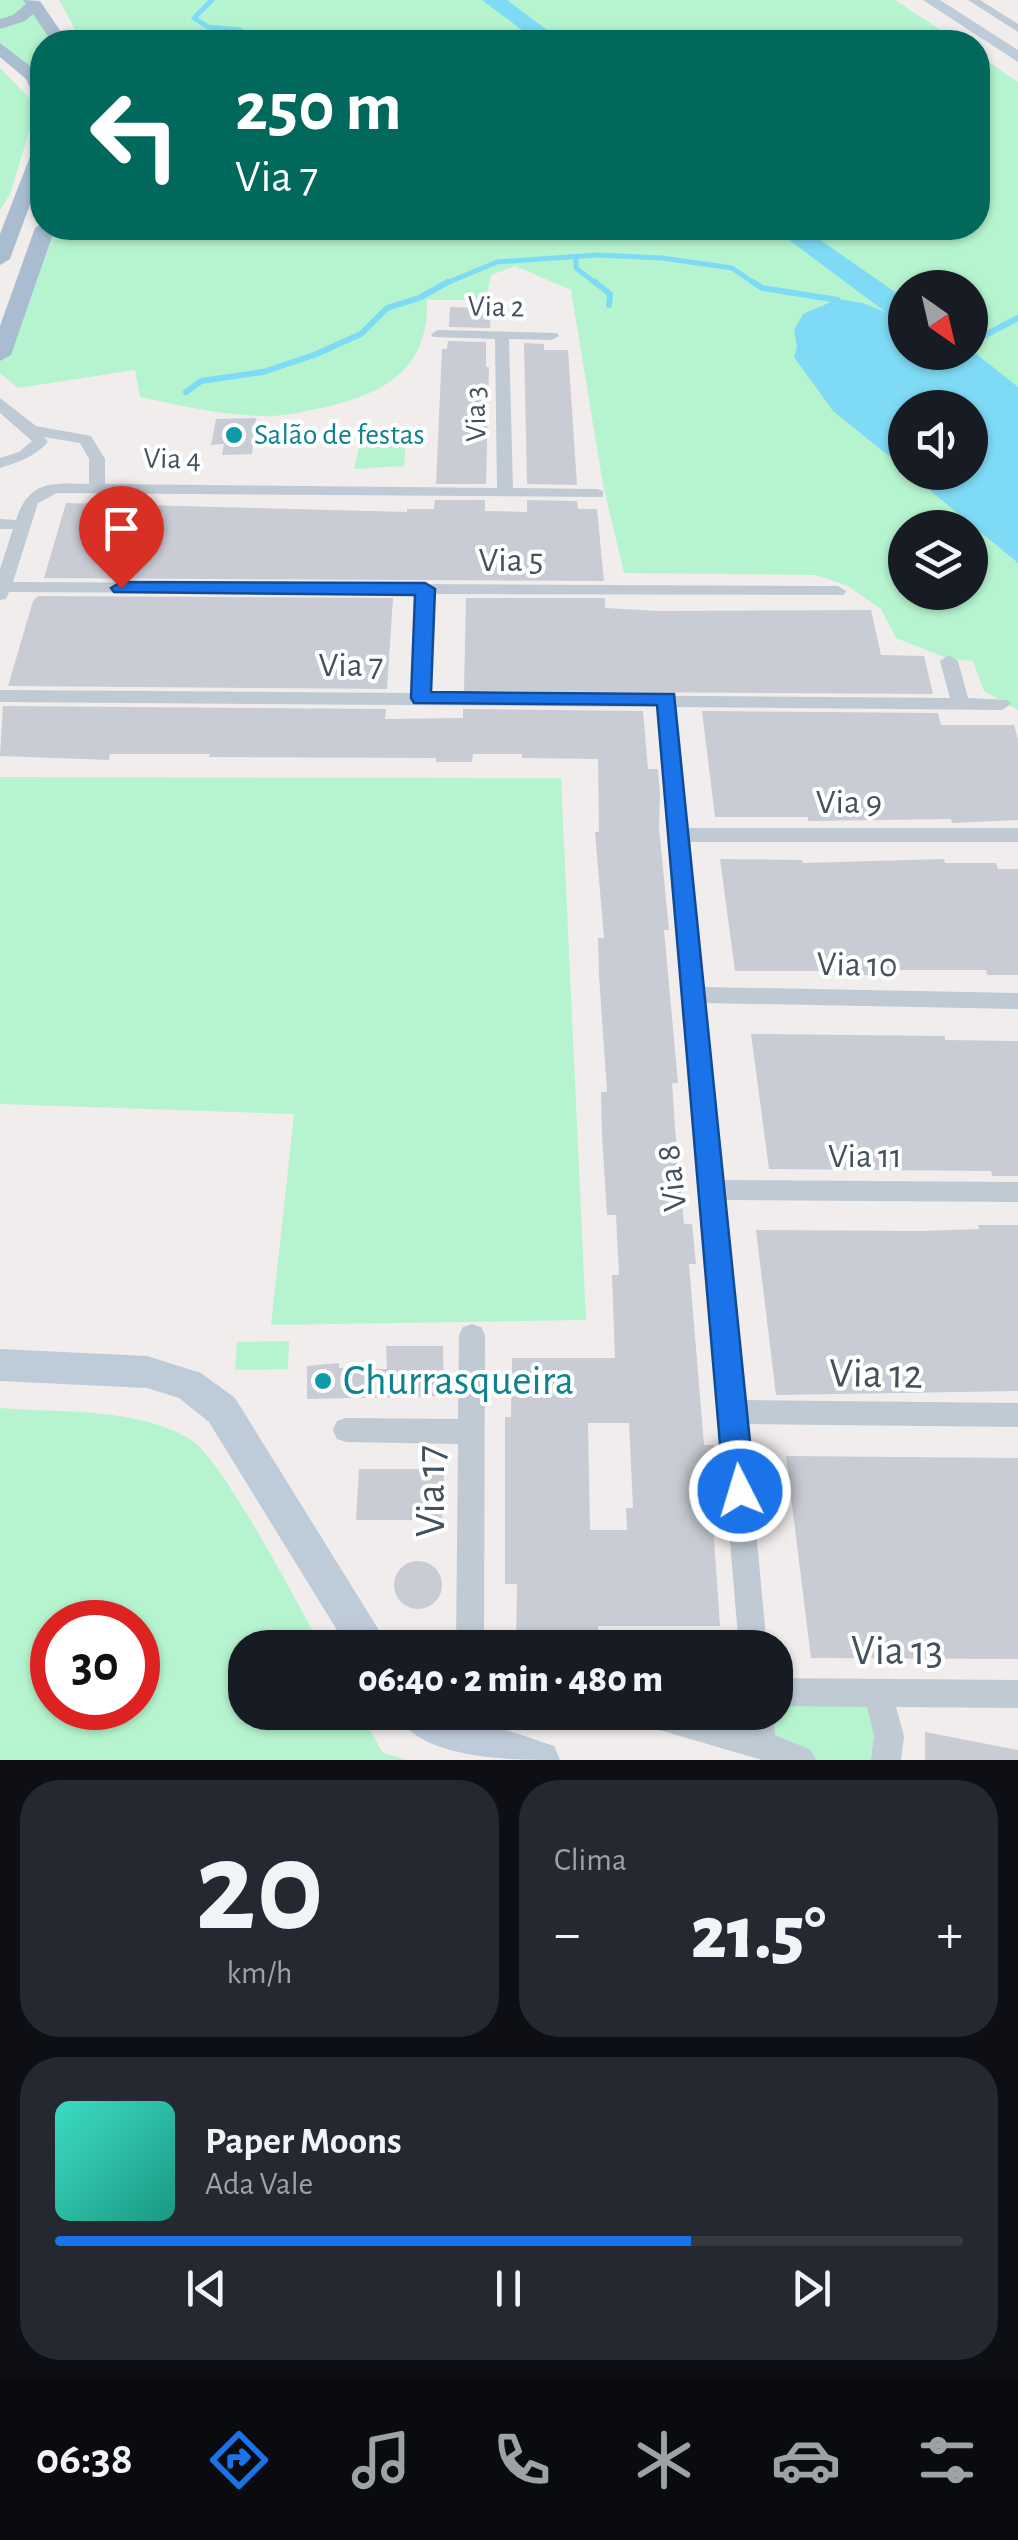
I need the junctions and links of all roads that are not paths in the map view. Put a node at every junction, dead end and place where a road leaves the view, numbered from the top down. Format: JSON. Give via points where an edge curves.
{"nodes":[{"id":1,"x":930,"y":0,"type":"edge"},
{"id":2,"x":943,"y":0,"type":"edge"},
{"id":3,"x":973,"y":0,"type":"edge"},
{"id":4,"x":33,"y":2,"type":"edge"},
{"id":5,"x":0,"y":24,"type":"edge"},
{"id":6,"x":1018,"y":29,"type":"edge"},
{"id":7,"x":52,"y":30,"type":"edge"},
{"id":8,"x":976,"y":30,"type":"edge"},
{"id":9,"x":989,"y":30,"type":"edge"},
{"id":10,"x":990,"y":31,"type":"edge"},
{"id":11,"x":990,"y":39,"type":"edge"},
{"id":12,"x":0,"y":48,"type":"edge"},
{"id":13,"x":1018,"y":49,"type":"edge"},
{"id":14,"x":1018,"y":57,"type":"edge"},
{"id":15,"x":30,"y":74,"type":"edge"},
{"id":16,"x":30,"y":180,"type":"edge"},
{"id":17,"x":41,"y":240,"type":"edge"},
{"id":18,"x":0,"y":259,"type":"edge"},
{"id":19,"x":438,"y":334,"type":"dead end"},
{"id":20,"x":502,"y":335,"type":"junction"},
{"id":21,"x":552,"y":336,"type":"dead end"},
{"id":22,"x":0,"y":355,"type":"edge"},
{"id":23,"x":0,"y":402,"type":"edge"},
{"id":24,"x":32,"y":430,"type":"junction"},
{"id":25,"x":82,"y":445,"type":"junction"},
{"id":26,"x":32,"y":449,"type":"junction"},
{"id":27,"x":0,"y":463,"type":"edge"},
{"id":28,"x":90,"y":487,"type":"junction"},
{"id":29,"x":505,"y":492,"type":"junction"},
{"id":30,"x":596,"y":494,"type":"dead end"},
{"id":31,"x":0,"y":524,"type":"edge"},
{"id":32,"x":22,"y":524,"type":"junction"},
{"id":33,"x":425,"y":589,"type":"junction"},
{"id":34,"x":2,"y":591,"type":"edge"},
{"id":35,"x":838,"y":591,"type":"dead end"},
{"id":36,"x":949,"y":661,"type":"dead end"},
{"id":37,"x":0,"y":696,"type":"edge"},
{"id":38,"x":421,"y":698,"type":"junction"},
{"id":39,"x":667,"y":699,"type":"junction"},
{"id":40,"x":960,"y":701,"type":"junction"},
{"id":41,"x":1002,"y":704,"type":"dead end"},
{"id":42,"x":1018,"y":834,"type":"edge"},
{"id":43,"x":679,"y":835,"type":"junction"},
{"id":44,"x":694,"y":994,"type":"junction"},
{"id":45,"x":1018,"y":1000,"type":"edge"},
{"id":46,"x":712,"y":1190,"type":"junction"},
{"id":47,"x":1018,"y":1192,"type":"edge"},
{"id":48,"x":472,"y":1334,"type":"dead end"},
{"id":49,"x":0,"y":1365,"type":"edge"},
{"id":50,"x":733,"y":1412,"type":"junction"},
{"id":51,"x":1018,"y":1416,"type":"edge"},
{"id":52,"x":346,"y":1430,"type":"dead end"},
{"id":53,"x":471,"y":1432,"type":"junction"},
{"id":54,"x":361,"y":1630,"type":"edge"},
{"id":55,"x":470,"y":1630,"type":"edge"},
{"id":56,"x":751,"y":1630,"type":"edge"},
{"id":57,"x":793,"y":1692,"type":"edge"},
{"id":58,"x":878,"y":1694,"type":"junction"},
{"id":59,"x":1018,"y":1694,"type":"edge"},
{"id":60,"x":444,"y":1730,"type":"edge"},
{"id":61,"x":710,"y":1730,"type":"edge"},
{"id":62,"x":760,"y":1730,"type":"edge"},
{"id":63,"x":761,"y":1745,"type":"junction"},
{"id":64,"x":540,"y":1760,"type":"edge"},
{"id":65,"x":800,"y":1760,"type":"edge"},
{"id":66,"x":886,"y":1760,"type":"edge"}],
"edges":[{"from":1,"to":8,"type":"main road"},
{"from":2,"to":9,"type":"main road"},
{"from":3,"to":6,"type":"street"},
{"from":4,"to":5,"type":"main road","via":[[20,18]]},
{"from":4,"to":7,"type":"main road"},
{"from":10,"to":13,"type":"main road"},
{"from":11,"to":14,"type":"main road"},
{"from":12,"to":15,"type":"main road"},
{"from":16,"to":18,"type":"main road"},
{"from":17,"to":22,"type":"main road"},
{"from":19,"to":20,"type":"street","name":"Via 2"},
{"from":20,"to":21,"type":"street","name":"Via 2"},
{"from":20,"to":29,"type":"street","name":"Via 3"},
{"from":23,"to":24,"type":"street"},
{"from":24,"to":25,"type":"street"},
{"from":24,"to":26,"type":"street","via":[[40,442]]},
{"from":25,"to":26,"type":"street"},
{"from":25,"to":28,"type":"street"},
{"from":26,"to":27,"type":"street"},
{"from":28,"to":29,"type":"street","name":"Via 4"},
{"from":28,"to":32,"type":"street","name":"Via 4","via":[[32,499]]},
{"from":29,"to":30,"type":"street","name":"Via 4"},
{"from":31,"to":32,"type":"street"},
{"from":32,"to":34,"type":"street"},
{"from":33,"to":34,"type":"street","name":"Via 5"},
{"from":33,"to":35,"type":"street","name":"Via 5"},
{"from":33,"to":38,"type":"street"},
{"from":36,"to":40,"type":"street"},
{"from":37,"to":38,"type":"street","name":"Via 7"},
{"from":38,"to":39,"type":"street","name":"Via 7"},
{"from":39,"to":40,"type":"street","name":"Via 7"},
{"from":39,"to":43,"type":"street","name":"Via 8"},
{"from":40,"to":41,"type":"street","name":"Via 7"},
{"from":42,"to":43,"type":"street","name":"Via 9"},
{"from":43,"to":44,"type":"street","name":"Via 8"},
{"from":44,"to":45,"type":"street","name":"Via 10"},
{"from":44,"to":46,"type":"street","name":"Via 8"},
{"from":46,"to":47,"type":"street","name":"Via 11"},
{"from":46,"to":50,"type":"street","name":"Via 8"},
{"from":48,"to":53,"type":"street","name":"Via 17"},
{"from":49,"to":54,"type":"main road","via":[[148,1372],[189,1384],[222,1410]]},
{"from":50,"to":51,"type":"street","name":"Via 12"},
{"from":50,"to":56,"type":"street","name":"Via 8"},
{"from":52,"to":53,"type":"street"},
{"from":53,"to":55,"type":"street","name":"Via 17"},
{"from":57,"to":58,"type":"street","name":"Via 13"},
{"from":58,"to":59,"type":"street","name":"Via 13"},
{"from":58,"to":66,"type":"street","via":[[889,1736]]},
{"from":60,"to":64,"type":"main road"},
{"from":61,"to":63,"type":"street"},
{"from":62,"to":63,"type":"street"},
{"from":63,"to":65,"type":"street"}]}
